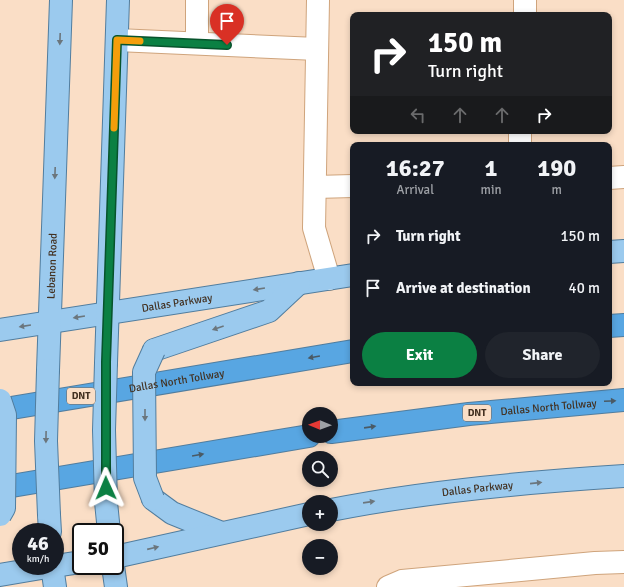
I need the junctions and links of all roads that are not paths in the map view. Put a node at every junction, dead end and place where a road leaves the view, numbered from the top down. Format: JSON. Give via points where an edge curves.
{"nodes":[{"id":1,"x":61,"y":0,"type":"edge"},
{"id":2,"x":118,"y":0,"type":"edge"},
{"id":3,"x":197,"y":0,"type":"edge"},
{"id":4,"x":318,"y":0,"type":"edge"},
{"id":5,"x":525,"y":0,"type":"edge"},
{"id":6,"x":525,"y":12,"type":"edge"},
{"id":7,"x":117,"y":40,"type":"junction"},
{"id":8,"x":197,"y":43,"type":"junction"},
{"id":9,"x":317,"y":49,"type":"junction"},
{"id":10,"x":624,"y":177,"type":"edge"},
{"id":11,"x":612,"y":178,"type":"edge"},
{"id":12,"x":350,"y":186,"type":"edge"},
{"id":13,"x":315,"y":187,"type":"junction"},
{"id":14,"x":624,"y":251,"type":"edge"},
{"id":15,"x":612,"y":252,"type":"edge"},
{"id":16,"x":350,"y":276,"type":"edge"},
{"id":17,"x":329,"y":279,"type":"junction"},
{"id":18,"x":299,"y":283,"type":"junction"},
{"id":19,"x":108,"y":313,"type":"junction"},
{"id":20,"x":50,"y":322,"type":"junction"},
{"id":21,"x":624,"y":325,"type":"edge"},
{"id":22,"x":612,"y":326,"type":"edge"},
{"id":23,"x":0,"y":330,"type":"edge"},
{"id":24,"x":350,"y":352,"type":"edge"},
{"id":25,"x":0,"y":400,"type":"edge"},
{"id":26,"x":624,"y":400,"type":"edge"},
{"id":27,"x":0,"y":410,"type":"edge"},
{"id":28,"x":338,"y":431,"type":"edge"},
{"id":29,"x":302,"y":437,"type":"edge"},
{"id":30,"x":624,"y":476,"type":"edge"},
{"id":31,"x":0,"y":488,"type":"edge"},
{"id":32,"x":338,"y":509,"type":"edge"},
{"id":33,"x":0,"y":515,"type":"edge"},
{"id":34,"x":302,"y":515,"type":"edge"},
{"id":35,"x":50,"y":523,"type":"edge"},
{"id":36,"x":108,"y":523,"type":"edge"},
{"id":37,"x":219,"y":532,"type":"junction"},
{"id":38,"x":124,"y":555,"type":"edge"},
{"id":39,"x":624,"y":562,"type":"edge"},
{"id":40,"x":12,"y":573,"type":"edge"},
{"id":41,"x":0,"y":575,"type":"edge"},
{"id":42,"x":54,"y":575,"type":"edge"},
{"id":43,"x":114,"y":575,"type":"edge"},
{"id":44,"x":55,"y":587,"type":"edge"},
{"id":45,"x":116,"y":587,"type":"edge"},
{"id":46,"x":388,"y":587,"type":"edge"}],
"edges":[{"from":1,"to":20,"type":"main road","name":"Lebanon Road","one_way":true},
{"from":2,"to":7,"type":"main road"},
{"from":3,"to":8,"type":"lane"},
{"from":4,"to":9,"type":"lane"},
{"from":5,"to":6,"type":"lane"},
{"from":7,"to":8,"type":"lane"},
{"from":7,"to":19,"type":"main road"},
{"from":8,"to":9,"type":"lane"},
{"from":9,"to":13,"type":"lane"},
{"from":10,"to":11,"type":"lane"},
{"from":12,"to":13,"type":"lane"},
{"from":13,"to":17,"type":"lane","via":[[314,228]]},
{"from":14,"to":15,"type":"main road"},
{"from":16,"to":17,"type":"main road","name":"Dallas Parkway"},
{"from":17,"to":18,"type":"main road","name":"Dallas Parkway"},
{"from":18,"to":19,"type":"main road","name":"Dallas Parkway","one_way":true},
{"from":18,"to":37,"type":"main road","one_way":true,"bridge":true,"via":[[269,311],[154,350],[144,372],[145,478],[153,499],[172,513]]},
{"from":19,"to":20,"type":"main road","name":"Dallas Parkway","one_way":true},
{"from":19,"to":36,"type":"main road","bridge":true,"via":[[104,430]]},
{"from":20,"to":23,"type":"main road","name":"Dallas Parkway","one_way":true},
{"from":20,"to":35,"type":"main road","name":"Lebanon Road","one_way":true,"bridge":true,"via":[[46,441]]},
{"from":21,"to":22,"type":"highway"},
{"from":24,"to":27,"type":"highway","name":"Dallas North Tollway","number":"DNT","one_way":true},
{"from":25,"to":33,"type":"main road","bridge":true,"via":[[5,423],[4,508]]},
{"from":28,"to":26,"type":"highway","name":"Dallas North Tollway","number":"DNT","one_way":true,"via":[[469,414]]},
{"from":31,"to":29,"type":"highway","one_way":true},
{"from":32,"to":30,"type":"main road","name":"Dallas Parkway","one_way":true,"via":[[442,493]]},
{"from":34,"to":37,"type":"main road"},
{"from":38,"to":37,"type":"main road","one_way":true},
{"from":39,"to":46,"type":"lane","via":[[402,581]]},
{"from":40,"to":41,"type":"main road"},
{"from":42,"to":44,"type":"main road"},
{"from":43,"to":45,"type":"main road"}]}
